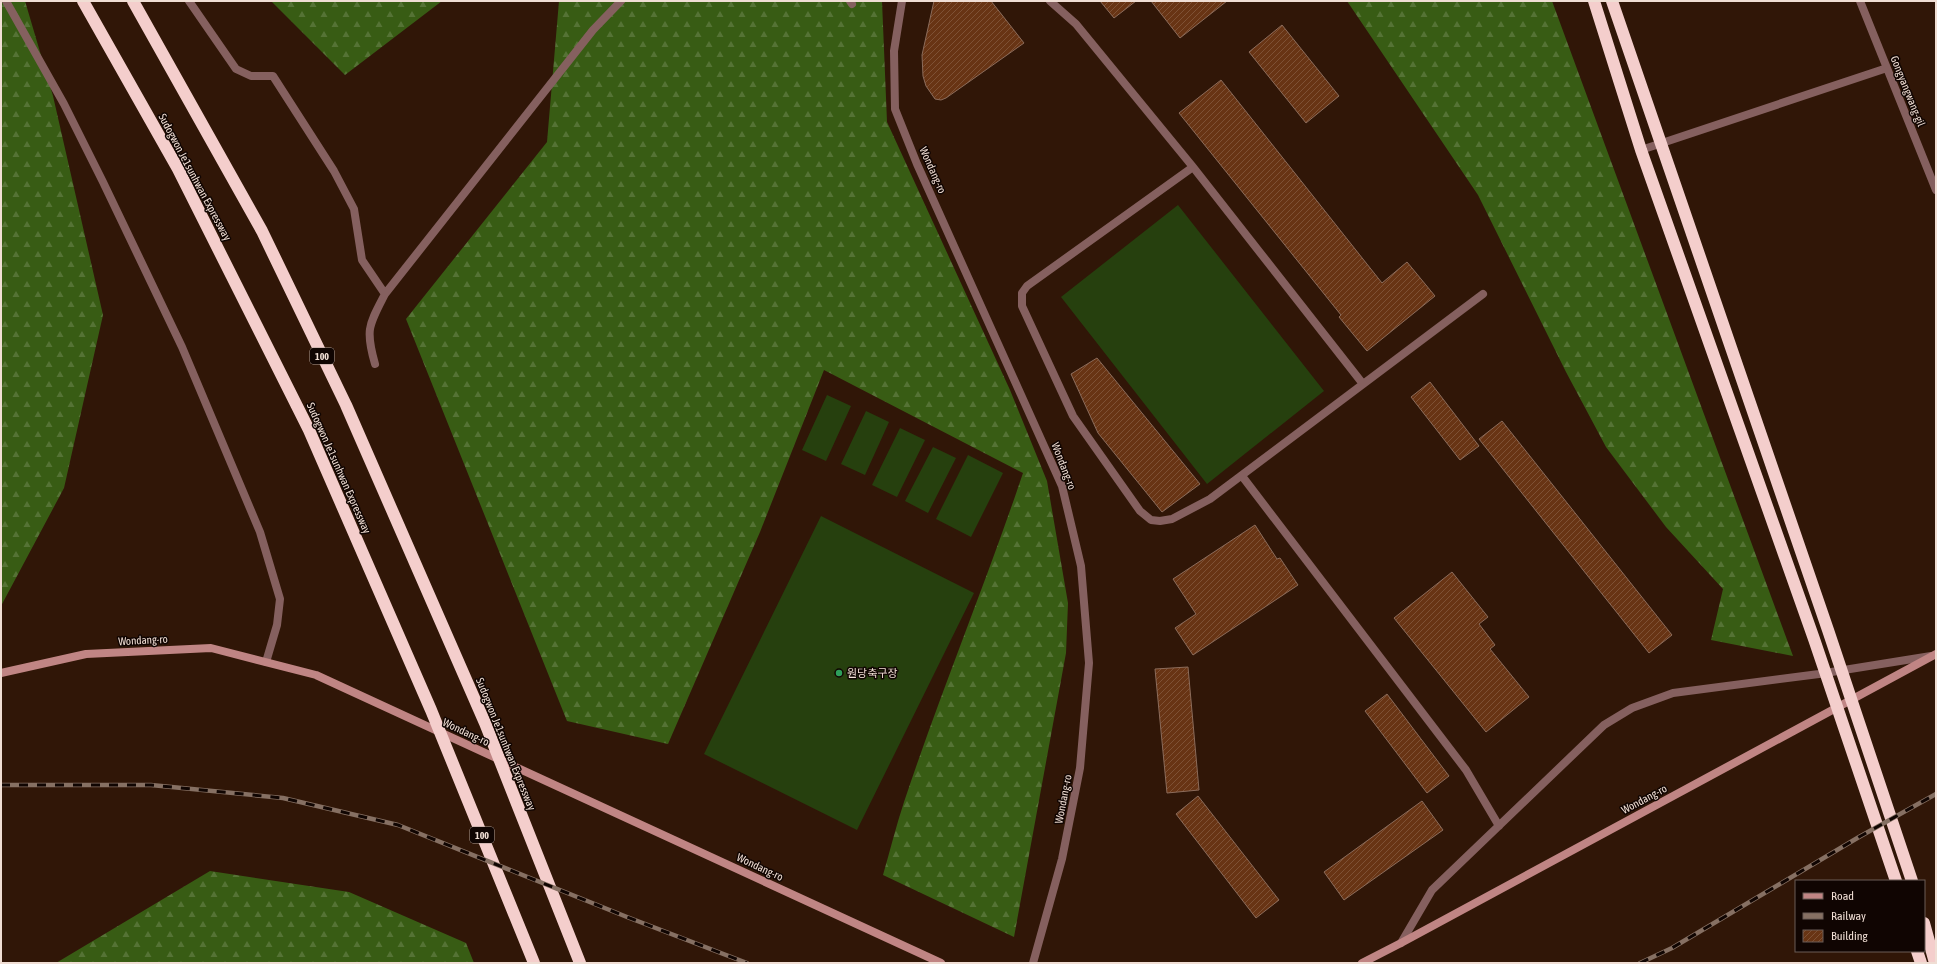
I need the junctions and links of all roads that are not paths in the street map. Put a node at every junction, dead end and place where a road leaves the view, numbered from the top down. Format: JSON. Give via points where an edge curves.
{"nodes":[{"id":1,"x":6,"y":1,"type":"edge"},
{"id":2,"x":83,"y":1,"type":"edge"},
{"id":3,"x":133,"y":1,"type":"edge"},
{"id":4,"x":189,"y":1,"type":"edge"},
{"id":5,"x":621,"y":1,"type":"edge"},
{"id":6,"x":902,"y":1,"type":"edge"},
{"id":7,"x":1050,"y":1,"type":"edge"},
{"id":8,"x":1594,"y":1,"type":"edge"},
{"id":9,"x":1612,"y":1,"type":"edge"},
{"id":10,"x":1860,"y":1,"type":"edge"},
{"id":11,"x":1887,"y":68,"type":"junction"},
{"id":12,"x":1660,"y":143,"type":"junction"},
{"id":13,"x":1641,"y":150,"type":"junction"},
{"id":14,"x":1192,"y":167,"type":"junction"},
{"id":15,"x":1936,"y":190,"type":"edge"},
{"id":16,"x":386,"y":294,"type":"junction"},
{"id":17,"x":1483,"y":294,"type":"dead end"},
{"id":18,"x":375,"y":364,"type":"dead end"},
{"id":19,"x":1363,"y":384,"type":"junction"},
{"id":20,"x":1242,"y":476,"type":"junction"},
{"id":21,"x":1935,"y":655,"type":"edge"},
{"id":22,"x":266,"y":662,"type":"junction"},
{"id":23,"x":1,"y":672,"type":"edge"},
{"id":24,"x":1499,"y":826,"type":"junction"},
{"id":25,"x":1896,"y":880,"type":"edge"},
{"id":26,"x":1912,"y":880,"type":"edge"},
{"id":27,"x":1925,"y":926,"type":"edge"},
{"id":28,"x":1401,"y":944,"type":"junction"},
{"id":29,"x":1917,"y":952,"type":"edge"},
{"id":30,"x":533,"y":961,"type":"edge"},
{"id":31,"x":580,"y":963,"type":"edge"},
{"id":32,"x":941,"y":963,"type":"edge"},
{"id":33,"x":1033,"y":963,"type":"edge"},
{"id":34,"x":1362,"y":963,"type":"edge"},
{"id":35,"x":1921,"y":963,"type":"edge"},
{"id":36,"x":1936,"y":963,"type":"edge"}],
"edges":[{"from":1,"to":22,"type":"street","via":[[64,104],[182,347],[260,532],[280,599],[277,625]]},
{"from":2,"to":30,"type":"highway","name":"Sudogwon Je1sunhwan Expressway","number":"100","via":[[178,169],[309,430],[431,710]]},
{"from":3,"to":31,"type":"highway","name":"Sudogwon Je1sunhwan Expressway","number":"100","via":[[262,231],[346,405],[485,723]]},
{"from":4,"to":16,"type":"street","via":[[236,69],[251,76],[274,76],[334,171],[354,209],[362,260]]},
{"from":5,"to":16,"type":"street","via":[[593,30]]},
{"from":6,"to":33,"type":"street","name":"Wondang-ro","via":[[894,51],[895,109],[917,164],[1062,486],[1081,566],[1089,663],[1080,768],[1062,859]]},
{"from":7,"to":14,"type":"street","via":[[1076,24]]},
{"from":8,"to":13,"type":"highway"},
{"from":9,"to":12,"type":"highway"},
{"from":10,"to":11,"type":"street","name":"Gongyangwang-gil"},
{"from":11,"to":12,"type":"street"},
{"from":11,"to":15,"type":"street","name":"Gongyangwang-gil"},
{"from":12,"to":13,"type":"street"},
{"from":12,"to":26,"type":"highway"},
{"from":13,"to":25,"type":"highway","via":[[1814,639]]},
{"from":14,"to":19,"type":"street"},
{"from":14,"to":20,"type":"street","via":[[1027,286],[1022,294],[1022,306],[1073,416],[1140,511],[1151,520],[1172,519],[1210,499]]},
{"from":16,"to":18,"type":"street","via":[[369,327],[370,346]]},
{"from":17,"to":19,"type":"street"},
{"from":19,"to":20,"type":"street"},
{"from":20,"to":24,"type":"street","via":[[1466,770]]},
{"from":21,"to":24,"type":"street","via":[[1819,674],[1673,693],[1632,708],[1604,725]]},
{"from":21,"to":28,"type":"main road","name":"Wondang-ro"},
{"from":22,"to":23,"type":"main road","name":"Wondang-ro","via":[[212,648],[86,654]]},
{"from":22,"to":32,"type":"main road","name":"Wondang-ro","via":[[316,675]]},
{"from":24,"to":28,"type":"street","via":[[1432,890]]},
{"from":27,"to":36,"type":"highway"},
{"from":28,"to":34,"type":"main road","name":"Wondang-ro"},
{"from":29,"to":35,"type":"highway"}]}
